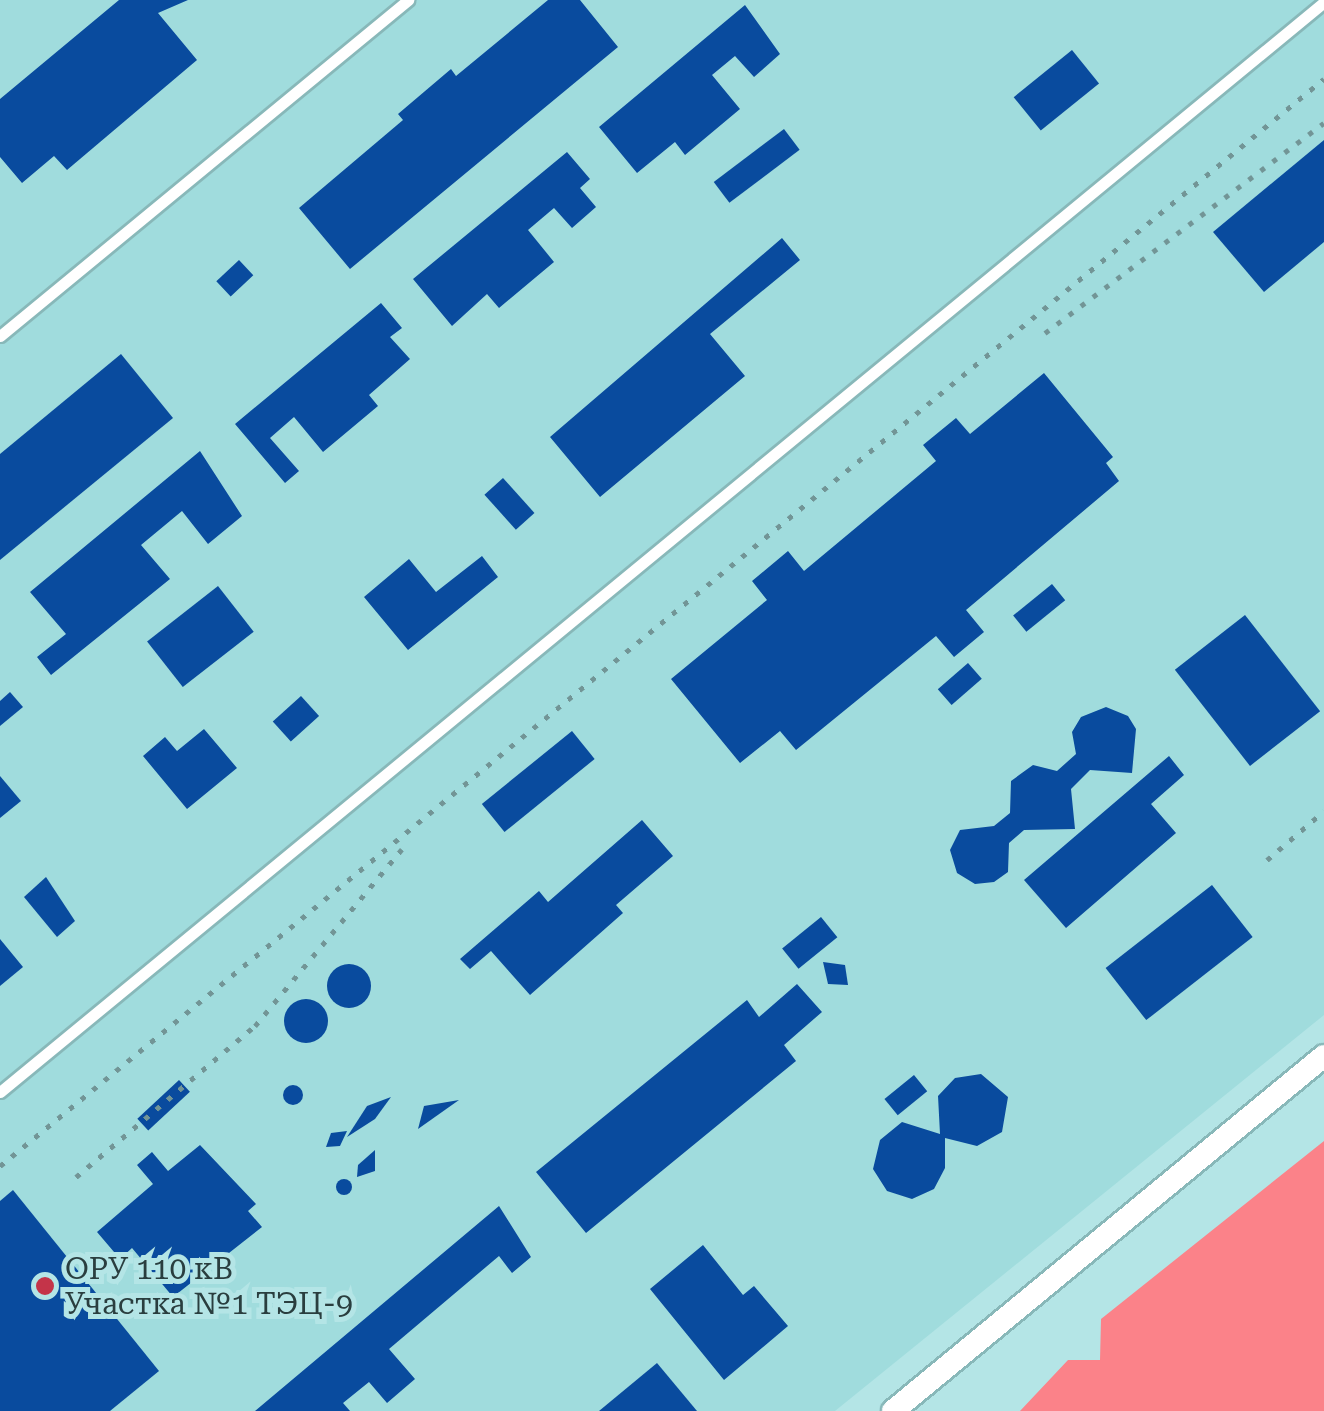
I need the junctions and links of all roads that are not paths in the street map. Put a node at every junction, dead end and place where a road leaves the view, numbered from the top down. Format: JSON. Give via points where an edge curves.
{"nodes":[{"id":1,"x":408,"y":0,"type":"edge"},
{"id":2,"x":1324,"y":2,"type":"edge"},
{"id":3,"x":0,"y":336,"type":"edge"},
{"id":4,"x":1324,"y":1056,"type":"edge"},
{"id":5,"x":0,"y":1092,"type":"edge"},
{"id":6,"x":893,"y":1411,"type":"edge"}],
"edges":[{"from":1,"to":3,"type":"lane"},
{"from":2,"to":5,"type":"lane"},
{"from":4,"to":6,"type":"street"}]}
